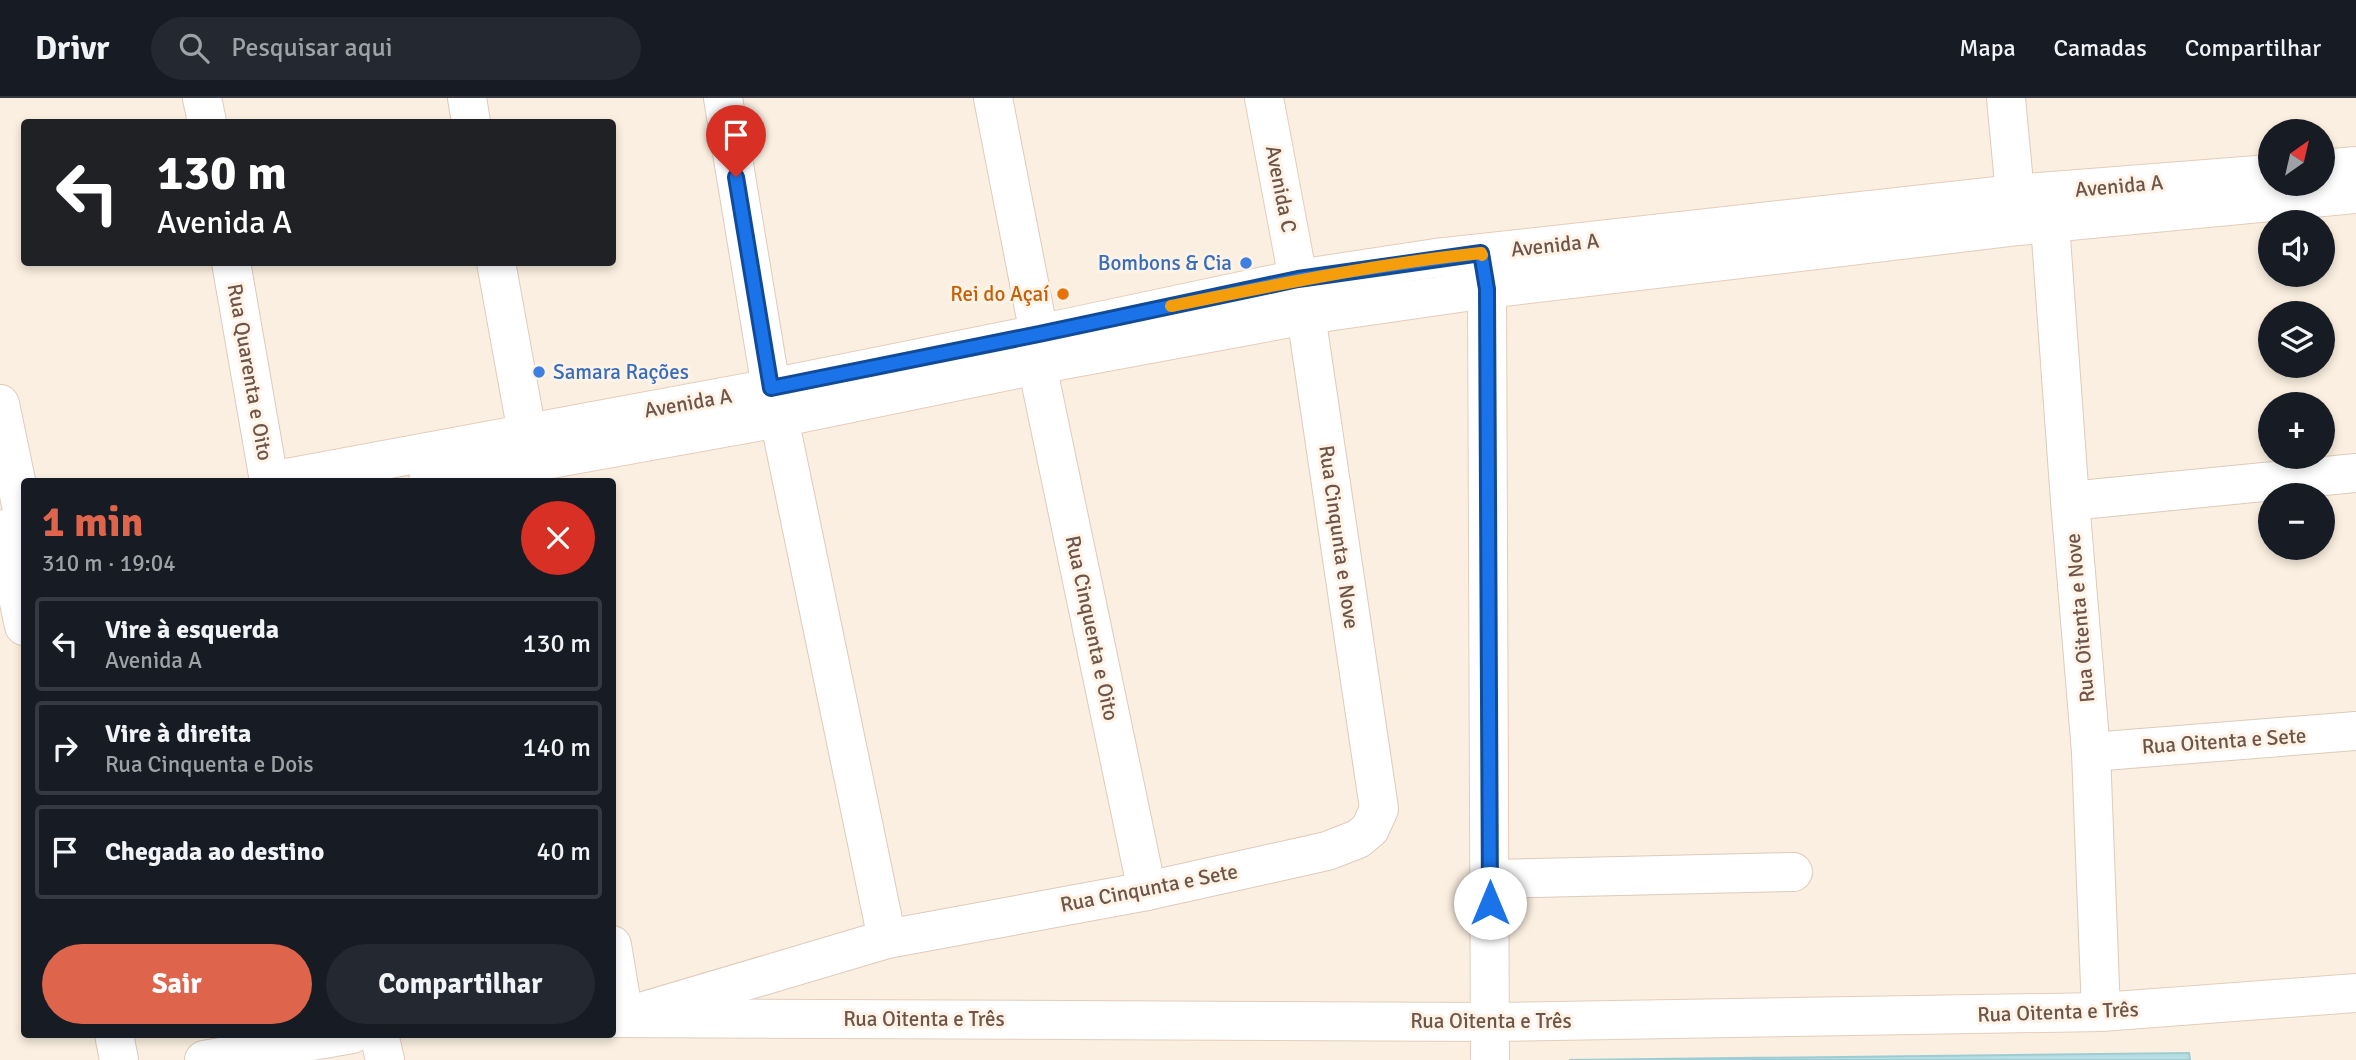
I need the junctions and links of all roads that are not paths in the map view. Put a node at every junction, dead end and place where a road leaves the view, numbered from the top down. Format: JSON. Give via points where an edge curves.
{"nodes":[{"id":1,"x":202,"y":98,"type":"edge"},
{"id":2,"x":467,"y":98,"type":"edge"},
{"id":3,"x":723,"y":98,"type":"edge"},
{"id":4,"x":993,"y":98,"type":"edge"},
{"id":5,"x":1265,"y":98,"type":"edge"},
{"id":6,"x":2006,"y":98,"type":"edge"},
{"id":7,"x":206,"y":119,"type":"edge"},
{"id":8,"x":470,"y":119,"type":"edge"},
{"id":9,"x":2356,"y":166,"type":"edge"},
{"id":10,"x":2335,"y":168,"type":"edge"},
{"id":11,"x":2258,"y":175,"type":"edge"},
{"id":12,"x":2015,"y":194,"type":"junction"},
{"id":13,"x":2356,"y":194,"type":"edge"},
{"id":14,"x":2050,"y":224,"type":"junction"},
{"id":15,"x":232,"y":266,"type":"edge"},
{"id":16,"x":497,"y":266,"type":"edge"},
{"id":17,"x":1484,"y":271,"type":"junction"},
{"id":18,"x":1302,"y":297,"type":"junction"},
{"id":19,"x":1038,"y":350,"type":"junction"},
{"id":20,"x":775,"y":403,"type":"junction"},
{"id":21,"x":0,"y":404,"type":"edge"},
{"id":22,"x":531,"y":458,"type":"edge"},
{"id":23,"x":2356,"y":473,"type":"edge"},
{"id":24,"x":269,"y":478,"type":"edge"},
{"id":25,"x":304,"y":478,"type":"edge"},
{"id":26,"x":441,"y":478,"type":"edge"},
{"id":27,"x":2070,"y":501,"type":"junction"},
{"id":28,"x":21,"y":505,"type":"edge"},
{"id":29,"x":21,"y":532,"type":"edge"},
{"id":30,"x":9,"y":555,"type":"edge"},
{"id":31,"x":21,"y":612,"type":"edge"},
{"id":32,"x":2356,"y":731,"type":"edge"},
{"id":33,"x":2091,"y":752,"type":"junction"},
{"id":34,"x":1377,"y":795,"type":"joint"},
{"id":35,"x":1793,"y":872,"type":"dead end"},
{"id":36,"x":1490,"y":879,"type":"junction"},
{"id":37,"x":1147,"y":891,"type":"junction"},
{"id":38,"x":887,"y":939,"type":"junction"},
{"id":39,"x":616,"y":993,"type":"edge"},
{"id":40,"x":2356,"y":993,"type":"edge"},
{"id":41,"x":2101,"y":1012,"type":"junction"},
{"id":42,"x":618,"y":1017,"type":"edge"},
{"id":43,"x":115,"y":1038,"type":"edge"},
{"id":44,"x":329,"y":1038,"type":"edge"},
{"id":45,"x":380,"y":1038,"type":"edge"},
{"id":46,"x":1490,"y":1041,"type":"edge"},
{"id":47,"x":120,"y":1060,"type":"edge"},
{"id":48,"x":204,"y":1060,"type":"edge"},
{"id":49,"x":385,"y":1060,"type":"edge"}],
"edges":[{"from":1,"to":7,"type":"street"},
{"from":2,"to":8,"type":"street"},
{"from":3,"to":20,"type":"street"},
{"from":4,"to":19,"type":"street","name":"Rua Cinquenta e Oito"},
{"from":5,"to":18,"type":"street","name":"Avenida C"},
{"from":6,"to":12,"type":"street"},
{"from":9,"to":10,"type":"street"},
{"from":11,"to":12,"type":"street","name":"Avenida A"},
{"from":12,"to":14,"type":"street"},
{"from":12,"to":17,"type":"street","name":"Avenida A"},
{"from":13,"to":14,"type":"street","name":"Avenida A"},
{"from":14,"to":17,"type":"street","name":"Avenida A"},
{"from":14,"to":27,"type":"street","name":"Rua Oitenta e Nove"},
{"from":15,"to":24,"type":"street","name":"Rua Quarenta e Oito"},
{"from":16,"to":22,"type":"street"},
{"from":17,"to":18,"type":"street","name":"Avenida A"},
{"from":17,"to":36,"type":"street"},
{"from":18,"to":19,"type":"street","name":"Avenida A"},
{"from":18,"to":34,"type":"street","name":"Rua Cinqunta e Nove"},
{"from":19,"to":20,"type":"street","name":"Avenida A"},
{"from":19,"to":37,"type":"street","name":"Rua Cinquenta e Oito"},
{"from":20,"to":22,"type":"street","name":"Avenida A"},
{"from":20,"to":38,"type":"street"},
{"from":21,"to":28,"type":"street"},
{"from":22,"to":25,"type":"street","name":"Avenida A"},
{"from":22,"to":26,"type":"street","name":"Avenida A"},
{"from":23,"to":27,"type":"street"},
{"from":27,"to":33,"type":"street","name":"Rua Oitenta e Nove"},
{"from":29,"to":30,"type":"street"},
{"from":30,"to":31,"type":"street"},
{"from":32,"to":33,"type":"street","name":"Rua Oitenta e Sete"},
{"from":33,"to":41,"type":"street","name":"Rua Oitenta e Nove"},
{"from":34,"to":37,"type":"street","name":"Rua Cinqunta e Sete","via":[[1376,819],[1358,839],[1327,851]]},
{"from":35,"to":36,"type":"street"},
{"from":36,"to":46,"type":"street"},
{"from":37,"to":38,"type":"street","name":"Rua Cinqunta e Sete"},
{"from":38,"to":42,"type":"street","name":"Rua Cinqunta e Sete"},
{"from":39,"to":42,"type":"street"},
{"from":40,"to":41,"type":"street","name":"Rua Oitenta e Três"},
{"from":41,"to":46,"type":"street","name":"Rua Oitenta e Três"},
{"from":42,"to":46,"type":"street","name":"Rua Oitenta e Três"},
{"from":43,"to":47,"type":"street"},
{"from":44,"to":48,"type":"street"},
{"from":45,"to":49,"type":"street"}]}
